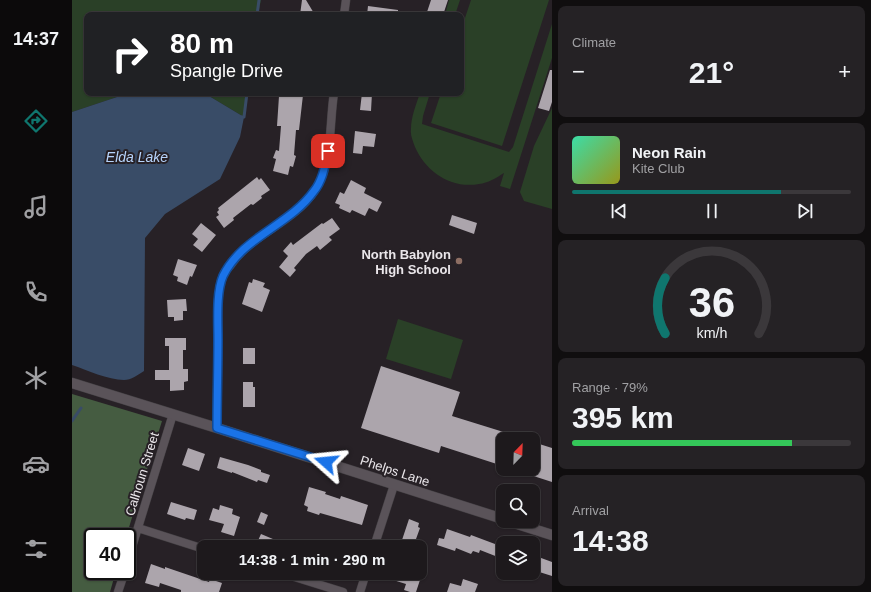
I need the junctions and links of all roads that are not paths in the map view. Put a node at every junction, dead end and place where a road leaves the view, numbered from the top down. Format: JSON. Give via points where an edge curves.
{"nodes":[{"id":1,"x":346,"y":0,"type":"edge"},
{"id":2,"x":344,"y":12,"type":"edge"},
{"id":3,"x":333,"y":96,"type":"edge"},
{"id":4,"x":72,"y":383,"type":"edge"},
{"id":5,"x":173,"y":414,"type":"junction"},
{"id":6,"x":217,"y":428,"type":"junction"},
{"id":7,"x":394,"y":484,"type":"junction"},
{"id":8,"x":496,"y":517,"type":"edge"},
{"id":9,"x":138,"y":528,"type":"junction"},
{"id":10,"x":530,"y":528,"type":"edge"},
{"id":11,"x":136,"y":534,"type":"edge"},
{"id":12,"x":552,"y":535,"type":"edge"},
{"id":13,"x":376,"y":540,"type":"edge"},
{"id":14,"x":197,"y":547,"type":"edge"},
{"id":15,"x":122,"y":580,"type":"edge"},
{"id":16,"x":304,"y":580,"type":"edge"},
{"id":17,"x":364,"y":580,"type":"edge"},
{"id":18,"x":118,"y":592,"type":"edge"},
{"id":19,"x":343,"y":592,"type":"edge"},
{"id":20,"x":360,"y":592,"type":"edge"}],
"edges":[{"from":1,"to":2,"type":"street"},
{"from":3,"to":6,"type":"street","via":[[328,151],[324,171],[315,190],[302,206],[235,257],[223,276],[218,300]]},
{"from":4,"to":5,"type":"street","name":"Phelps Lane"},
{"from":5,"to":6,"type":"street","name":"Phelps Lane"},
{"from":5,"to":9,"type":"street","name":"Calhoun Street"},
{"from":6,"to":7,"type":"street","name":"Phelps Lane"},
{"from":7,"to":8,"type":"street","name":"Phelps Lane"},
{"from":7,"to":13,"type":"street"},
{"from":9,"to":11,"type":"street","name":"Calhoun Street"},
{"from":9,"to":14,"type":"street"},
{"from":10,"to":12,"type":"street"},
{"from":15,"to":18,"type":"street"},
{"from":16,"to":19,"type":"street"},
{"from":17,"to":20,"type":"street"}]}
